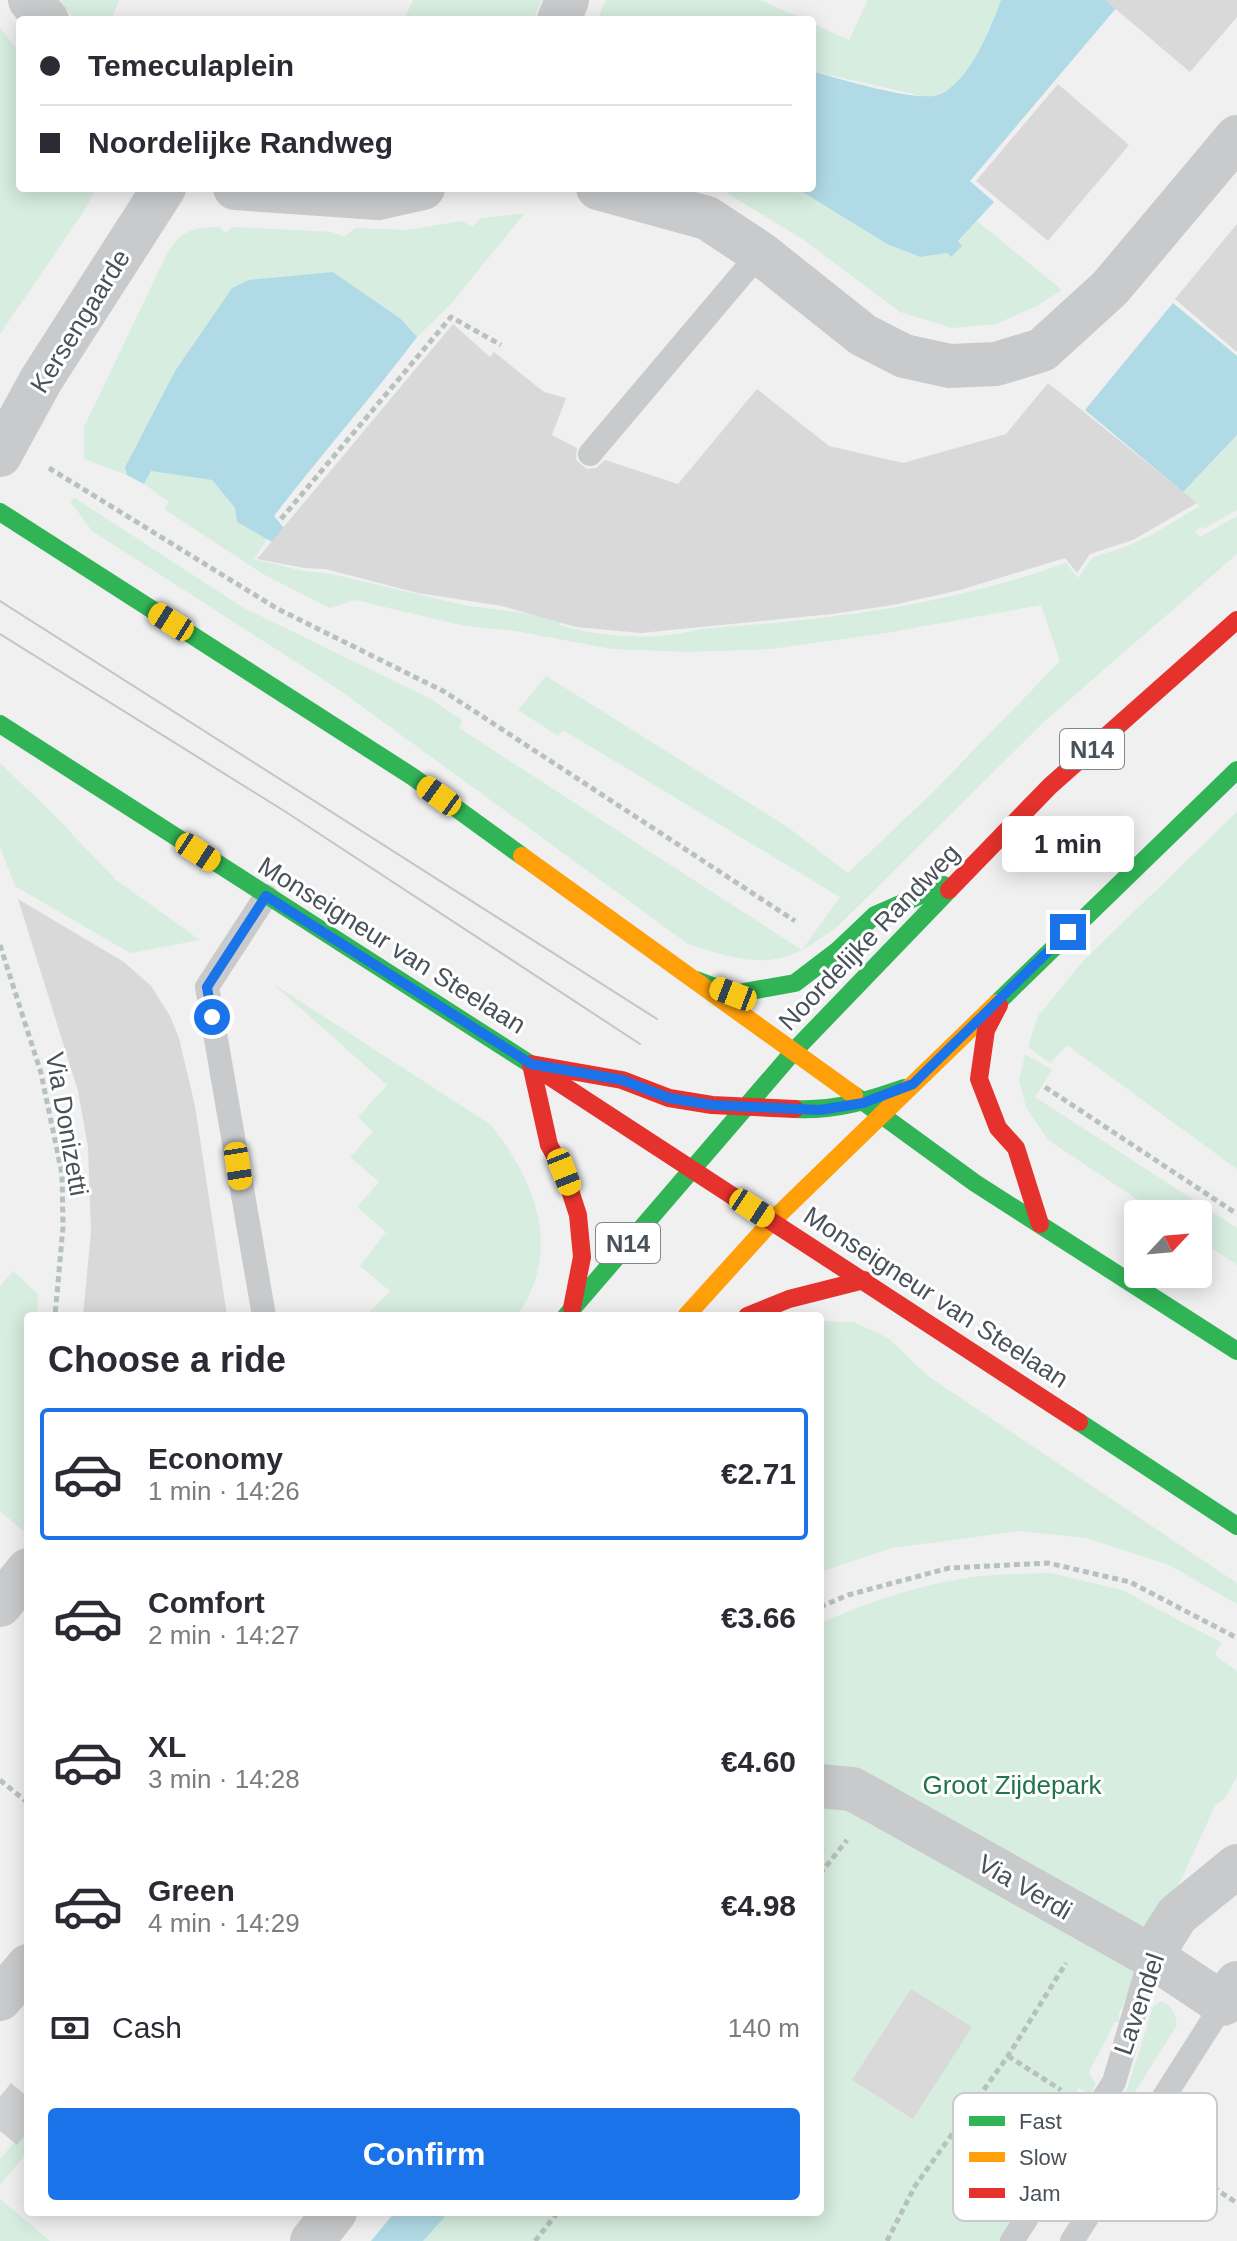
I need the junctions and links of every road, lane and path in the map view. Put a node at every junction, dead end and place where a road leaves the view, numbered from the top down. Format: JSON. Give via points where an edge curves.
{"nodes":[{"id":1,"x":30,"y":0,"type":"edge"},
{"id":2,"x":44,"y":16,"type":"edge"},
{"id":3,"x":1237,"y":137,"type":"edge"},
{"id":4,"x":161,"y":192,"type":"edge"},
{"id":5,"x":292,"y":192,"type":"edge"},
{"id":6,"x":405,"y":192,"type":"edge"},
{"id":7,"x":613,"y":192,"type":"edge"},
{"id":8,"x":760,"y":253,"type":"junction"},
{"id":9,"x":501,"y":345,"type":"dead end"},
{"id":10,"x":4,"y":449,"type":"edge"},
{"id":11,"x":590,"y":454,"type":"dead end"},
{"id":12,"x":0,"y":512,"type":"edge"},
{"id":13,"x":281,"y":519,"type":"dead end"},
{"id":14,"x":1237,"y":620,"type":"edge"},
{"id":15,"x":0,"y":724,"type":"edge"},
{"id":16,"x":1237,"y":770,"type":"edge"},
{"id":17,"x":961,"y":878,"type":"junction"},
{"id":18,"x":266,"y":896,"type":"junction"},
{"id":19,"x":798,"y":923,"type":"dead end"},
{"id":20,"x":0,"y":945,"type":"edge"},
{"id":21,"x":696,"y":980,"type":"junction"},
{"id":22,"x":1003,"y":996,"type":"junction"},
{"id":23,"x":794,"y":1051,"type":"junction"},
{"id":24,"x":531,"y":1064,"type":"junction"},
{"id":25,"x":913,"y":1084,"type":"junction"},
{"id":26,"x":1045,"y":1087,"type":"dead end"},
{"id":27,"x":863,"y":1103,"type":"junction"},
{"id":28,"x":746,"y":1106,"type":"junction"},
{"id":29,"x":881,"y":1116,"type":"junction"},
{"id":30,"x":691,"y":1169,"type":"junction"},
{"id":31,"x":1237,"y":1214,"type":"edge"},
{"id":32,"x":772,"y":1221,"type":"junction"},
{"id":33,"x":1040,"y":1224,"type":"junction"},
{"id":34,"x":864,"y":1280,"type":"junction"},
{"id":35,"x":55,"y":1312,"type":"edge"},
{"id":36,"x":263,"y":1312,"type":"edge"},
{"id":37,"x":568,"y":1312,"type":"edge"},
{"id":38,"x":569,"y":1312,"type":"edge"},
{"id":39,"x":690,"y":1312,"type":"edge"},
{"id":40,"x":757,"y":1312,"type":"edge"},
{"id":41,"x":1237,"y":1351,"type":"edge"},
{"id":42,"x":1237,"y":1526,"type":"edge"},
{"id":43,"x":24,"y":1575,"type":"edge"},
{"id":44,"x":0,"y":1605,"type":"edge"},
{"id":45,"x":824,"y":1605,"type":"edge"},
{"id":46,"x":1237,"y":1638,"type":"edge"},
{"id":47,"x":0,"y":1780,"type":"edge"},
{"id":48,"x":824,"y":1786,"type":"edge"},
{"id":49,"x":24,"y":1800,"type":"edge"},
{"id":50,"x":841,"y":1847,"type":"dead end"},
{"id":51,"x":1237,"y":1866,"type":"edge"},
{"id":52,"x":824,"y":1869,"type":"edge"},
{"id":53,"x":1101,"y":1930,"type":"junction"},
{"id":54,"x":1151,"y":1956,"type":"junction"},
{"id":55,"x":24,"y":1971,"type":"edge"},
{"id":56,"x":1230,"y":1993,"type":"edge"},
{"id":57,"x":0,"y":1999,"type":"edge"},
{"id":58,"x":982,"y":2093,"type":"edge"},
{"id":59,"x":1107,"y":2093,"type":"edge"},
{"id":60,"x":1166,"y":2093,"type":"edge"},
{"id":61,"x":953,"y":2133,"type":"edge"},
{"id":62,"x":332,"y":2216,"type":"edge"},
{"id":63,"x":555,"y":2216,"type":"edge"},
{"id":64,"x":1025,"y":2221,"type":"edge"},
{"id":65,"x":1085,"y":2221,"type":"edge"},
{"id":66,"x":312,"y":2241,"type":"edge"},
{"id":67,"x":535,"y":2241,"type":"edge"},
{"id":68,"x":887,"y":2241,"type":"edge"},
{"id":69,"x":1012,"y":2241,"type":"edge"},
{"id":70,"x":1072,"y":2241,"type":"edge"}],
"edges":[{"from":1,"to":2,"type":"street"},
{"from":3,"to":8,"type":"street","via":[[1110,288],[1042,350],[996,364],[950,366],[904,356],[863,335]]},
{"from":4,"to":10,"type":"street","name":"Kersengaarde","via":[[41,380]]},
{"from":5,"to":6,"type":"street","via":[[378,198]]},
{"from":7,"to":8,"type":"street","via":[[707,218]]},
{"from":8,"to":11,"type":"lane"},
{"from":9,"to":13,"type":"path","via":[[451,317]]},
{"from":10,"to":19,"type":"path","via":[[276,608],[445,692]]},
{"from":12,"to":21,"type":"main road","via":[[413,777]]},
{"from":14,"to":17,"type":"main road","name":"Noordelijke Randweg","number":"N14","via":[[1050,786]]},
{"from":15,"to":18,"type":"main road","name":"Monseigneur van Steelaan"},
{"from":16,"to":22,"type":"main road"},
{"from":17,"to":21,"type":"main road","via":[[875,915],[795,983],[733,994]]},
{"from":17,"to":23,"type":"main road","name":"Noordelijke Randweg","number":"N14"},
{"from":18,"to":24,"type":"main road","name":"Monseigneur van Steelaan"},
{"from":18,"to":36,"type":"lane","via":[[207,987]]},
{"from":20,"to":35,"type":"path","name":"Via Donizetti","via":[[41,1073],[62,1174]]},
{"from":21,"to":23,"type":"main road"},
{"from":22,"to":25,"type":"main road"},
{"from":22,"to":33,"type":"main road","via":[[986,1030],[979,1079],[998,1128],[1016,1148]]},
{"from":23,"to":27,"type":"main road"},
{"from":23,"to":28,"type":"main road","name":"Noordelijke Randweg","number":"N14"},
{"from":24,"to":28,"type":"main road","via":[[622,1080],[669,1098]]},
{"from":24,"to":30,"type":"main road","name":"Monseigneur van Steelaan"},
{"from":24,"to":37,"type":"main road","via":[[549,1145],[578,1215],[582,1257]]},
{"from":25,"to":27,"type":"main road"},
{"from":25,"to":29,"type":"main road"},
{"from":26,"to":31,"type":"path"},
{"from":27,"to":28,"type":"main road","via":[[820,1110]]},
{"from":27,"to":29,"type":"main road"},
{"from":28,"to":30,"type":"main road","name":"Noordelijke Randweg","number":"N14"},
{"from":29,"to":32,"type":"main road"},
{"from":29,"to":33,"type":"main road"},
{"from":30,"to":32,"type":"main road","name":"Monseigneur van Steelaan"},
{"from":30,"to":38,"type":"main road","name":"Noordelijke Randweg","number":"N14"},
{"from":32,"to":34,"type":"main road","name":"Monseigneur van Steelaan"},
{"from":32,"to":39,"type":"main road"},
{"from":33,"to":41,"type":"main road"},
{"from":34,"to":40,"type":"main road"},
{"from":34,"to":42,"type":"main road","name":"Monseigneur van Steelaan"},
{"from":43,"to":44,"type":"street"},
{"from":45,"to":46,"type":"path","via":[[949,1568],[1048,1563],[1130,1582]]},
{"from":47,"to":49,"type":"path"},
{"from":48,"to":53,"type":"street","name":"Via Verdi","via":[[852,1789]]},
{"from":50,"to":52,"type":"path"},
{"from":51,"to":54,"type":"street","name":"Lavendel","via":[[1177,1915]]},
{"from":53,"to":54,"type":"street","name":"Via Verdi"},
{"from":53,"to":58,"type":"path","via":[[1076,1947]]},
{"from":54,"to":56,"type":"street","name":"Via Verdi"},
{"from":54,"to":59,"type":"lane","name":"Lavendel"},
{"from":55,"to":57,"type":"street"},
{"from":56,"to":60,"type":"lane"},
{"from":61,"to":68,"type":"path","via":[[915,2186]]},
{"from":62,"to":66,"type":"street"},
{"from":63,"to":67,"type":"path"},
{"from":64,"to":69,"type":"lane","name":"Lavendel"},
{"from":65,"to":70,"type":"lane"}]}
